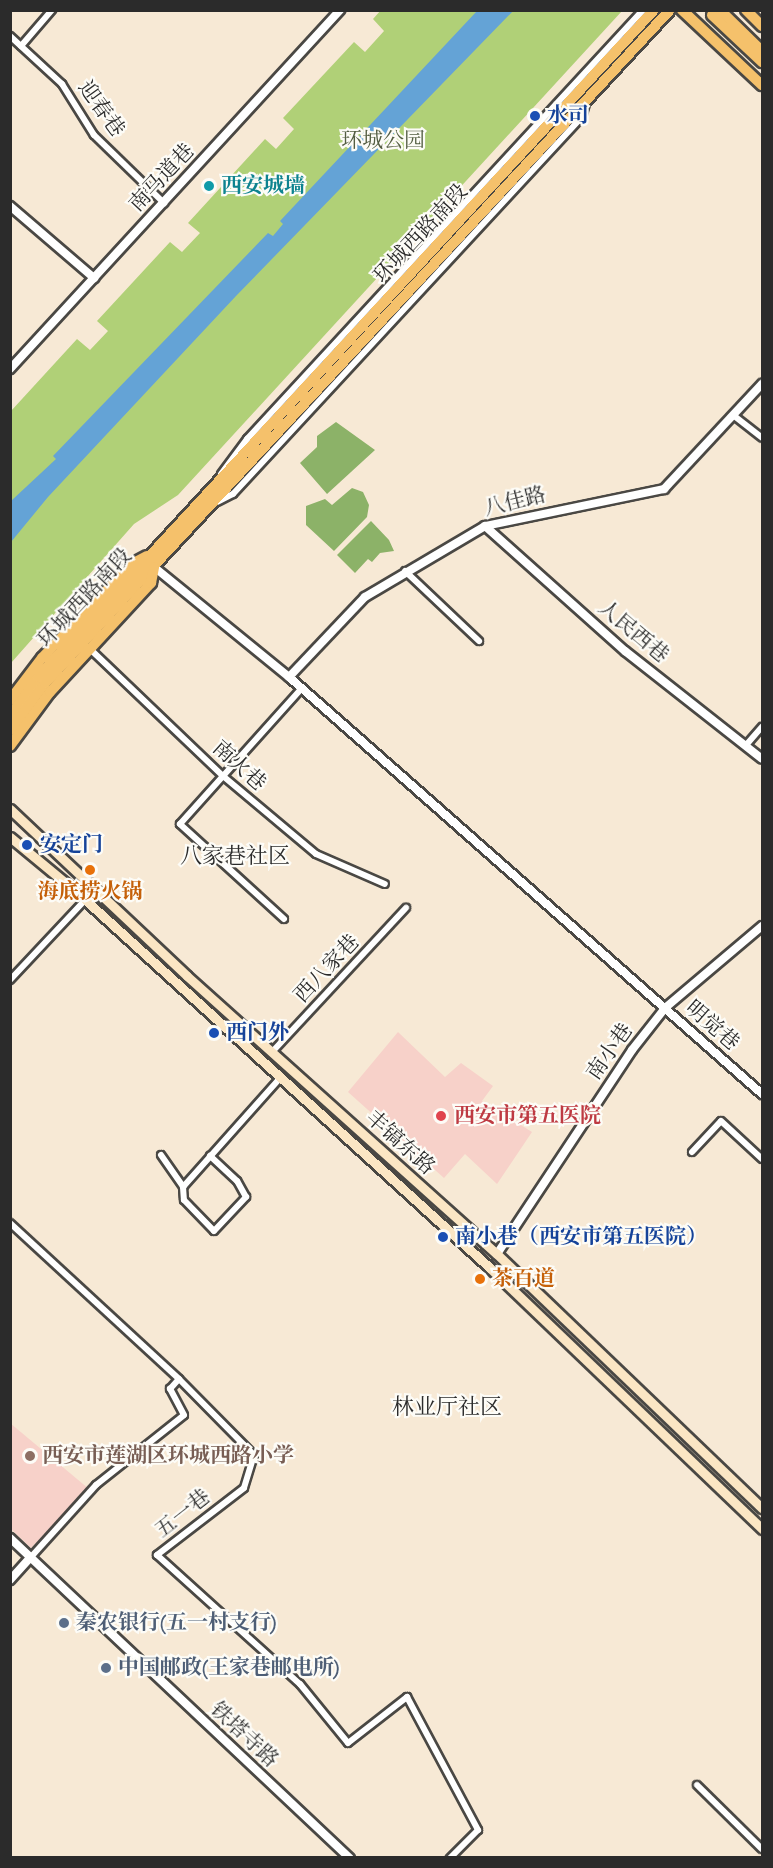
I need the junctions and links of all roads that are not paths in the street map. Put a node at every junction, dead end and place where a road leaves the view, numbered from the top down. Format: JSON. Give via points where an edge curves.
{"nodes":[{"id":1,"x":52,"y":10,"type":"edge"},
{"id":2,"x":340,"y":10,"type":"edge"},
{"id":3,"x":643,"y":10,"type":"edge"},
{"id":4,"x":654,"y":10,"type":"edge"},
{"id":5,"x":670,"y":10,"type":"edge"},
{"id":6,"x":682,"y":10,"type":"edge"},
{"id":7,"x":746,"y":10,"type":"edge"},
{"id":8,"x":716,"y":13,"type":"edge"},
{"id":9,"x":762,"y":26,"type":"edge"},
{"id":10,"x":10,"y":36,"type":"edge"},
{"id":11,"x":21,"y":46,"type":"junction"},
{"id":12,"x":762,"y":51,"type":"edge"},
{"id":13,"x":762,"y":62,"type":"edge"},
{"id":14,"x":762,"y":85,"type":"edge"},
{"id":15,"x":564,"y":96,"type":"junction"},
{"id":16,"x":557,"y":117,"type":"junction"},
{"id":17,"x":164,"y":203,"type":"junction"},
{"id":18,"x":10,"y":206,"type":"edge"},
{"id":19,"x":94,"y":278,"type":"junction"},
{"id":20,"x":10,"y":369,"type":"edge"},
{"id":21,"x":762,"y":384,"type":"edge"},
{"id":22,"x":733,"y":415,"type":"junction"},
{"id":23,"x":762,"y":438,"type":"edge"},
{"id":24,"x":216,"y":484,"type":"junction"},
{"id":25,"x":484,"y":526,"type":"junction"},
{"id":26,"x":158,"y":549,"type":"junction"},
{"id":27,"x":154,"y":567,"type":"junction"},
{"id":28,"x":405,"y":571,"type":"junction"},
{"id":29,"x":479,"y":640,"type":"dead end"},
{"id":30,"x":88,"y":648,"type":"junction"},
{"id":31,"x":289,"y":677,"type":"junction"},
{"id":32,"x":302,"y":688,"type":"junction"},
{"id":33,"x":10,"y":700,"type":"edge"},
{"id":34,"x":10,"y":716,"type":"edge"},
{"id":35,"x":762,"y":727,"type":"edge"},
{"id":36,"x":10,"y":731,"type":"edge"},
{"id":37,"x":747,"y":744,"type":"junction"},
{"id":38,"x":10,"y":746,"type":"edge"},
{"id":39,"x":762,"y":759,"type":"edge"},
{"id":40,"x":223,"y":776,"type":"junction"},
{"id":41,"x":10,"y":808,"type":"edge"},
{"id":42,"x":10,"y":837,"type":"edge"},
{"id":43,"x":385,"y":884,"type":"dead end"},
{"id":44,"x":85,"y":900,"type":"junction"},
{"id":45,"x":406,"y":908,"type":"dead end"},
{"id":46,"x":284,"y":919,"type":"dead end"},
{"id":47,"x":762,"y":926,"type":"edge"},
{"id":48,"x":10,"y":980,"type":"edge"},
{"id":49,"x":665,"y":1008,"type":"junction"},
{"id":50,"x":272,"y":1052,"type":"junction"},
{"id":51,"x":281,"y":1077,"type":"junction"},
{"id":52,"x":762,"y":1094,"type":"edge"},
{"id":53,"x":692,"y":1152,"type":"dead end"},
{"id":54,"x":161,"y":1155,"type":"dead end"},
{"id":55,"x":210,"y":1156,"type":"junction"},
{"id":56,"x":762,"y":1159,"type":"edge"},
{"id":57,"x":183,"y":1187,"type":"junction"},
{"id":58,"x":10,"y":1223,"type":"edge"},
{"id":59,"x":497,"y":1254,"type":"junction"},
{"id":60,"x":179,"y":1379,"type":"junction"},
{"id":61,"x":762,"y":1508,"type":"edge"},
{"id":62,"x":762,"y":1529,"type":"edge"},
{"id":63,"x":10,"y":1538,"type":"edge"},
{"id":64,"x":31,"y":1557,"type":"junction"},
{"id":65,"x":10,"y":1580,"type":"edge"},
{"id":66,"x":697,"y":1785,"type":"dead end"},
{"id":67,"x":762,"y":1849,"type":"edge"},
{"id":68,"x":350,"y":1857,"type":"edge"},
{"id":69,"x":450,"y":1857,"type":"edge"}],
"edges":[{"from":1,"to":11,"type":"street"},
{"from":2,"to":17,"type":"street","name":"南马道巷"},
{"from":3,"to":15,"type":"street","name":"环城西路南段"},
{"from":4,"to":16,"type":"main road","name":"环城西路南段"},
{"from":5,"to":27,"type":"main road","name":"环城西路南段"},
{"from":6,"to":14,"type":"main road"},
{"from":7,"to":9,"type":"main road"},
{"from":8,"to":12,"type":"main road"},
{"from":8,"to":13,"type":"main road"},
{"from":10,"to":11,"type":"street","name":"迎春巷"},
{"from":11,"to":17,"type":"street","name":"迎春巷","via":[[62,84],[94,135]]},
{"from":15,"to":16,"type":"street"},
{"from":15,"to":24,"type":"street","name":"环城西路南段","via":[[241,446]]},
{"from":16,"to":24,"type":"main road","name":"环城西路南段"},
{"from":17,"to":19,"type":"street","name":"南马道巷"},
{"from":18,"to":19,"type":"street"},
{"from":19,"to":20,"type":"street","name":"南马道巷"},
{"from":21,"to":22,"type":"street","name":"八佳路"},
{"from":22,"to":23,"type":"street"},
{"from":22,"to":25,"type":"street","name":"八佳路","via":[[664,489]]},
{"from":24,"to":26,"type":"main road","name":"环城西路南段"},
{"from":25,"to":28,"type":"street","name":"八佳路"},
{"from":25,"to":37,"type":"street","name":"人民西巷","via":[[625,651]]},
{"from":26,"to":33,"type":"main road","via":[[132,564],[42,658]]},
{"from":26,"to":34,"type":"main road","name":"环城西路南段","via":[[38,677]]},
{"from":27,"to":30,"type":"main road","via":[[151,583]]},
{"from":27,"to":31,"type":"street"},
{"from":27,"to":36,"type":"main road","name":"环城西路南段","via":[[45,683]]},
{"from":28,"to":29,"type":"street"},
{"from":28,"to":31,"type":"street","name":"八佳路","via":[[365,597]]},
{"from":30,"to":38,"type":"main road"},
{"from":30,"to":40,"type":"street","name":"南火巷"},
{"from":31,"to":32,"type":"street"},
{"from":32,"to":40,"type":"street"},
{"from":32,"to":49,"type":"street"},
{"from":35,"to":37,"type":"street"},
{"from":37,"to":39,"type":"street","name":"人民西巷"},
{"from":40,"to":43,"type":"street","name":"南火巷","via":[[316,854]]},
{"from":40,"to":46,"type":"street","via":[[180,824]]},
{"from":41,"to":50,"type":"main road","name":"丰镐东路"},
{"from":42,"to":44,"type":"main road","name":"丰镐东路"},
{"from":44,"to":48,"type":"street"},
{"from":44,"to":51,"type":"main road","name":"丰镐东路"},
{"from":45,"to":50,"type":"street","name":"西八家巷"},
{"from":47,"to":49,"type":"street","name":"南小巷"},
{"from":49,"to":52,"type":"street","name":"明觉巷"},
{"from":49,"to":59,"type":"street","name":"南小巷","via":[[632,1050]]},
{"from":50,"to":59,"type":"main road","name":"丰镐东路"},
{"from":51,"to":55,"type":"street"},
{"from":51,"to":62,"type":"main road","name":"丰镐东路","via":[[490,1268]]},
{"from":53,"to":56,"type":"street","via":[[721,1121]]},
{"from":54,"to":57,"type":"street"},
{"from":55,"to":57,"type":"street"},
{"from":55,"to":57,"type":"street","via":[[237,1181],[246,1197],[214,1231],[184,1200]]},
{"from":58,"to":60,"type":"street","name":"五一巷"},
{"from":59,"to":61,"type":"main road","name":"丰镐东路"},
{"from":60,"to":64,"type":"street","via":[[170,1389],[184,1415],[96,1485]]},
{"from":60,"to":69,"type":"street","name":"五一巷","via":[[254,1455],[244,1488],[157,1555],[300,1684],[348,1743],[407,1698],[478,1830]]},
{"from":63,"to":64,"type":"street","name":"铁塔寺路"},
{"from":64,"to":65,"type":"street"},
{"from":64,"to":68,"type":"street","name":"铁塔寺路"},
{"from":66,"to":67,"type":"street"}]}
